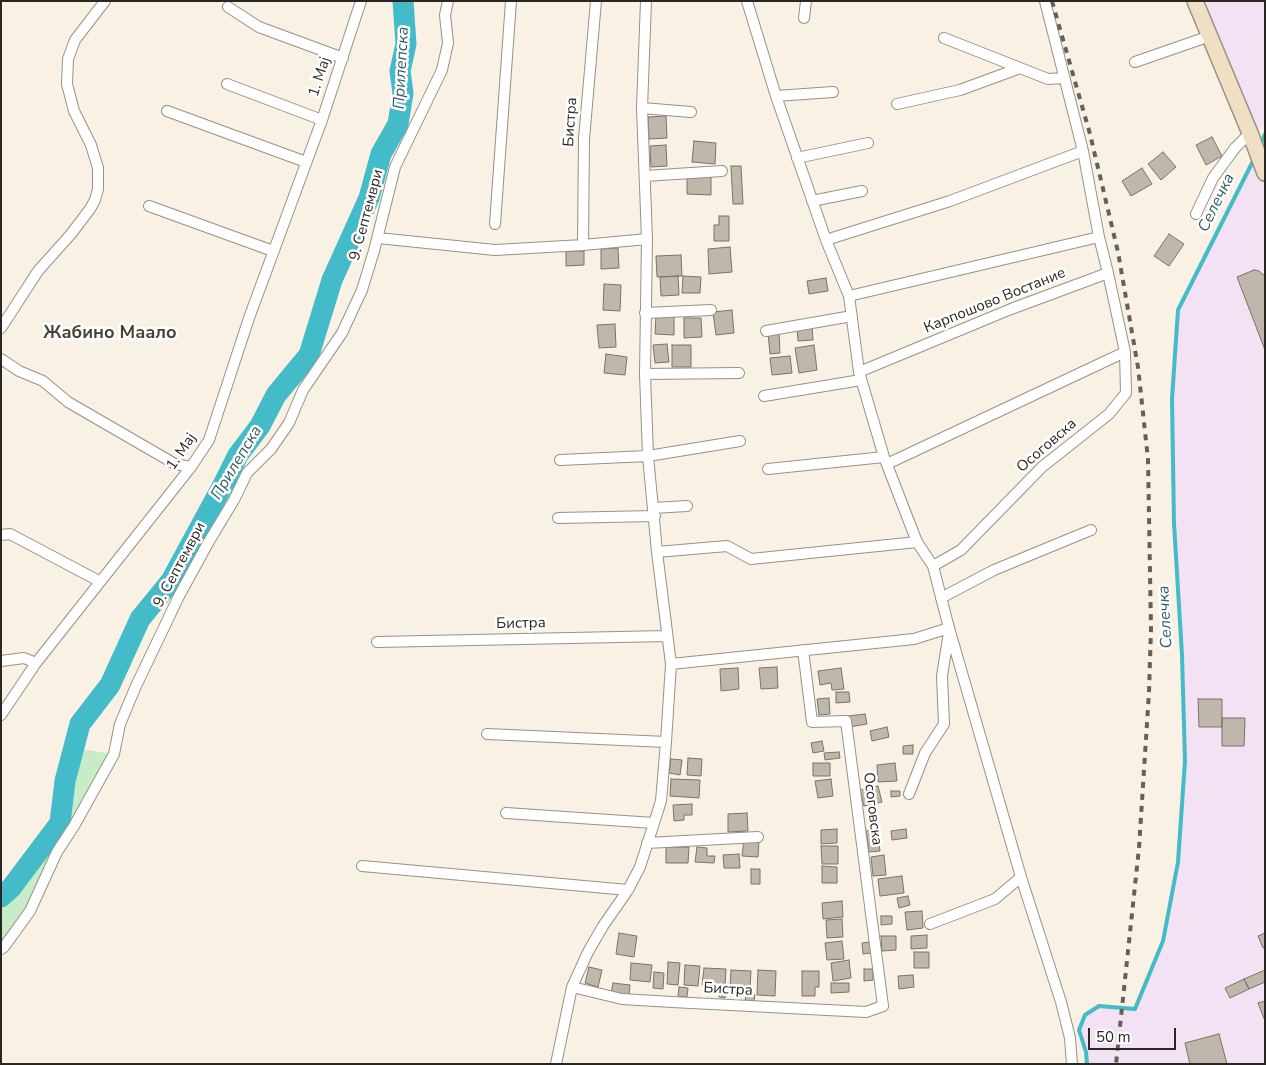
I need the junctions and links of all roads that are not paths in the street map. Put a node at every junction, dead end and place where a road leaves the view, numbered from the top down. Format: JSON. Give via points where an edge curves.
{"nodes":[{"id":1,"x":105,"y":1,"type":"edge"},
{"id":2,"x":361,"y":1,"type":"edge"},
{"id":3,"x":448,"y":1,"type":"edge"},
{"id":4,"x":511,"y":1,"type":"edge"},
{"id":5,"x":596,"y":1,"type":"edge"},
{"id":6,"x":646,"y":1,"type":"edge"},
{"id":7,"x":747,"y":1,"type":"edge"},
{"id":8,"x":806,"y":1,"type":"edge"},
{"id":9,"x":1045,"y":1,"type":"edge"},
{"id":10,"x":1195,"y":1,"type":"edge"},
{"id":11,"x":228,"y":7,"type":"dead end"},
{"id":12,"x":804,"y":18,"type":"dead end"},
{"id":13,"x":1210,"y":36,"type":"junction"},
{"id":14,"x":944,"y":38,"type":"dead end"},
{"id":15,"x":343,"y":58,"type":"junction"},
{"id":16,"x":1135,"y":62,"type":"dead end"},
{"id":17,"x":1020,"y":68,"type":"junction"},
{"id":18,"x":1064,"y":78,"type":"junction"},
{"id":19,"x":227,"y":84,"type":"dead end"},
{"id":20,"x":833,"y":92,"type":"dead end"},
{"id":21,"x":776,"y":96,"type":"junction"},
{"id":22,"x":897,"y":104,"type":"dead end"},
{"id":23,"x":642,"y":108,"type":"junction"},
{"id":24,"x":167,"y":111,"type":"dead end"},
{"id":25,"x":692,"y":112,"type":"dead end"},
{"id":26,"x":322,"y":120,"type":"junction"},
{"id":27,"x":1250,"y":133,"type":"junction"},
{"id":28,"x":868,"y":143,"type":"dead end"},
{"id":29,"x":1083,"y":152,"type":"junction"},
{"id":30,"x":797,"y":158,"type":"junction"},
{"id":31,"x":306,"y":162,"type":"junction"},
{"id":32,"x":722,"y":171,"type":"dead end"},
{"id":33,"x":1265,"y":173,"type":"edge"},
{"id":34,"x":645,"y":176,"type":"junction"},
{"id":35,"x":862,"y":190,"type":"dead end"},
{"id":36,"x":812,"y":201,"type":"junction"},
{"id":37,"x":149,"y":206,"type":"dead end"},
{"id":38,"x":1196,"y":214,"type":"dead end"},
{"id":39,"x":495,"y":224,"type":"dead end"},
{"id":40,"x":1099,"y":237,"type":"junction"},
{"id":41,"x":378,"y":238,"type":"junction"},
{"id":42,"x":647,"y":239,"type":"junction"},
{"id":43,"x":826,"y":240,"type":"junction"},
{"id":44,"x":583,"y":245,"type":"junction"},
{"id":45,"x":273,"y":251,"type":"junction"},
{"id":46,"x":1108,"y":273,"type":"junction"},
{"id":47,"x":849,"y":296,"type":"junction"},
{"id":48,"x":711,"y":310,"type":"dead end"},
{"id":49,"x":645,"y":313,"type":"junction"},
{"id":50,"x":852,"y":316,"type":"junction"},
{"id":51,"x":1,"y":328,"type":"edge"},
{"id":52,"x":766,"y":330,"type":"dead end"},
{"id":53,"x":1125,"y":352,"type":"junction"},
{"id":54,"x":1,"y":359,"type":"edge"},
{"id":55,"x":739,"y":373,"type":"dead end"},
{"id":56,"x":645,"y":374,"type":"junction"},
{"id":57,"x":860,"y":376,"type":"junction"},
{"id":58,"x":764,"y":396,"type":"dead end"},
{"id":59,"x":740,"y":440,"type":"dead end"},
{"id":60,"x":648,"y":456,"type":"junction"},
{"id":61,"x":560,"y":460,"type":"dead end"},
{"id":62,"x":885,"y":461,"type":"junction"},
{"id":63,"x":191,"y":467,"type":"junction"},
{"id":64,"x":768,"y":469,"type":"dead end"},
{"id":65,"x":687,"y":506,"type":"dead end"},
{"id":66,"x":654,"y":512,"type":"junction"},
{"id":67,"x":558,"y":518,"type":"dead end"},
{"id":68,"x":1091,"y":530,"type":"dead end"},
{"id":69,"x":1,"y":535,"type":"edge"},
{"id":70,"x":916,"y":542,"type":"junction"},
{"id":71,"x":657,"y":552,"type":"junction"},
{"id":72,"x":933,"y":566,"type":"junction"},
{"id":73,"x":99,"y":581,"type":"junction"},
{"id":74,"x":941,"y":598,"type":"junction"},
{"id":75,"x":949,"y":628,"type":"junction"},
{"id":76,"x":667,"y":636,"type":"junction"},
{"id":77,"x":377,"y":642,"type":"dead end"},
{"id":78,"x":803,"y":650,"type":"junction"},
{"id":79,"x":1,"y":661,"type":"edge"},
{"id":80,"x":36,"y":663,"type":"junction"},
{"id":81,"x":671,"y":664,"type":"junction"},
{"id":82,"x":1,"y":715,"type":"edge"},
{"id":83,"x":488,"y":734,"type":"dead end"},
{"id":84,"x":666,"y":742,"type":"junction"},
{"id":85,"x":910,"y":794,"type":"dead end"},
{"id":86,"x":506,"y":813,"type":"dead end"},
{"id":87,"x":654,"y":823,"type":"junction"},
{"id":88,"x":758,"y":837,"type":"dead end"},
{"id":89,"x":648,"y":843,"type":"junction"},
{"id":90,"x":362,"y":866,"type":"dead end"},
{"id":91,"x":1021,"y":877,"type":"junction"},
{"id":92,"x":628,"y":890,"type":"junction"},
{"id":93,"x":930,"y":924,"type":"dead end"},
{"id":94,"x":1,"y":949,"type":"edge"},
{"id":95,"x":572,"y":987,"type":"junction"},
{"id":96,"x":883,"y":1006,"type":"joint"},
{"id":97,"x":556,"y":1064,"type":"edge"},
{"id":98,"x":1072,"y":1064,"type":"edge"}],
"edges":[{"from":1,"to":51,"type":"street","via":[[75,40],[68,59],[67,76],[74,111],[98,168],[95,200],[38,272]]},
{"from":2,"to":15,"type":"street","name":"1. Мај"},
{"from":3,"to":41,"type":"street","name":"9. Септември","via":[[445,15],[448,43],[442,70],[395,167]]},
{"from":4,"to":39,"type":"street"},
{"from":5,"to":44,"type":"street","name":"Бистра","via":[[584,139]]},
{"from":6,"to":23,"type":"street"},
{"from":7,"to":21,"type":"street"},
{"from":8,"to":12,"type":"street"},
{"from":9,"to":18,"type":"street"},
{"from":10,"to":13,"type":"main road"},
{"from":11,"to":15,"type":"street","via":[[260,27]]},
{"from":13,"to":16,"type":"street"},
{"from":13,"to":27,"type":"main road"},
{"from":14,"to":17,"type":"street"},
{"from":15,"to":26,"type":"street","name":"1. Мај"},
{"from":17,"to":18,"type":"street","via":[[1048,79]]},
{"from":17,"to":22,"type":"street","via":[[960,90]]},
{"from":18,"to":29,"type":"street"},
{"from":19,"to":26,"type":"street"},
{"from":20,"to":21,"type":"street"},
{"from":21,"to":30,"type":"street"},
{"from":23,"to":25,"type":"street"},
{"from":23,"to":34,"type":"street"},
{"from":24,"to":31,"type":"street"},
{"from":26,"to":31,"type":"street","name":"1. Мај"},
{"from":27,"to":33,"type":"main road"},
{"from":27,"to":38,"type":"street","via":[[1213,178]]},
{"from":28,"to":30,"type":"street"},
{"from":29,"to":40,"type":"street"},
{"from":29,"to":43,"type":"street","via":[[950,201]]},
{"from":30,"to":36,"type":"street"},
{"from":31,"to":45,"type":"street","name":"1. Мај"},
{"from":32,"to":34,"type":"street"},
{"from":34,"to":42,"type":"street"},
{"from":35,"to":36,"type":"street"},
{"from":36,"to":43,"type":"street"},
{"from":37,"to":45,"type":"street"},
{"from":40,"to":46,"type":"street"},
{"from":40,"to":47,"type":"street","name":"Карпошово Востание"},
{"from":41,"to":44,"type":"street","via":[[495,250]]},
{"from":41,"to":94,"type":"street","name":"9. Септември","via":[[362,290],[342,333],[303,390],[289,423],[271,449],[247,473],[203,552],[133,694],[120,724],[114,754],[57,852],[30,911]]},
{"from":42,"to":44,"type":"street"},
{"from":42,"to":49,"type":"street"},
{"from":43,"to":47,"type":"street"},
{"from":45,"to":63,"type":"street","name":"1. Мај","via":[[209,440]]},
{"from":46,"to":53,"type":"street","name":"Осоговска"},
{"from":46,"to":57,"type":"street","name":"Карпошово Востание","via":[[1011,309]]},
{"from":47,"to":50,"type":"street"},
{"from":48,"to":49,"type":"street"},
{"from":49,"to":56,"type":"street"},
{"from":50,"to":52,"type":"street"},
{"from":50,"to":57,"type":"street"},
{"from":53,"to":62,"type":"street"},
{"from":53,"to":72,"type":"street","name":"Осоговска","via":[[1126,393],[1108,414],[1042,467],[961,550]]},
{"from":54,"to":63,"type":"street","via":[[19,371],[43,380],[68,402],[175,464]]},
{"from":55,"to":56,"type":"street"},
{"from":56,"to":60,"type":"street"},
{"from":57,"to":58,"type":"street"},
{"from":57,"to":62,"type":"street"},
{"from":59,"to":60,"type":"street"},
{"from":60,"to":61,"type":"street"},
{"from":60,"to":66,"type":"street"},
{"from":62,"to":64,"type":"street"},
{"from":62,"to":70,"type":"street"},
{"from":63,"to":73,"type":"street","name":"1. Мај"},
{"from":65,"to":66,"type":"street"},
{"from":66,"to":67,"type":"street"},
{"from":66,"to":71,"type":"street"},
{"from":68,"to":74,"type":"street","via":[[994,570]]},
{"from":69,"to":73,"type":"street","via":[[10,534]]},
{"from":70,"to":71,"type":"street","via":[[751,559],[727,546]]},
{"from":70,"to":72,"type":"street"},
{"from":71,"to":76,"type":"street"},
{"from":72,"to":74,"type":"street"},
{"from":73,"to":80,"type":"street","name":"1. Мај"},
{"from":74,"to":75,"type":"street"},
{"from":75,"to":78,"type":"street","via":[[914,639]]},
{"from":75,"to":85,"type":"street","via":[[942,676],[944,724],[924,753]]},
{"from":75,"to":91,"type":"street"},
{"from":76,"to":77,"type":"street","name":"Бистра"},
{"from":76,"to":81,"type":"street"},
{"from":78,"to":81,"type":"street"},
{"from":78,"to":96,"type":"street","name":"Осоговска","via":[[812,722],[846,721]]},
{"from":79,"to":80,"type":"street","via":[[24,658]]},
{"from":80,"to":82,"type":"street","name":"1. Мај"},
{"from":81,"to":84,"type":"street"},
{"from":83,"to":84,"type":"street"},
{"from":84,"to":87,"type":"street","via":[[661,801]]},
{"from":86,"to":87,"type":"street"},
{"from":87,"to":89,"type":"street"},
{"from":88,"to":89,"type":"street"},
{"from":89,"to":92,"type":"street"},
{"from":90,"to":92,"type":"street"},
{"from":91,"to":93,"type":"street","via":[[995,899]]},
{"from":91,"to":98,"type":"street","via":[[1061,1002],[1070,1038]]},
{"from":92,"to":95,"type":"street","via":[[603,926]]},
{"from":95,"to":96,"type":"street","name":"Бистра","via":[[622,999],[866,1012]]},
{"from":95,"to":97,"type":"street"}]}
